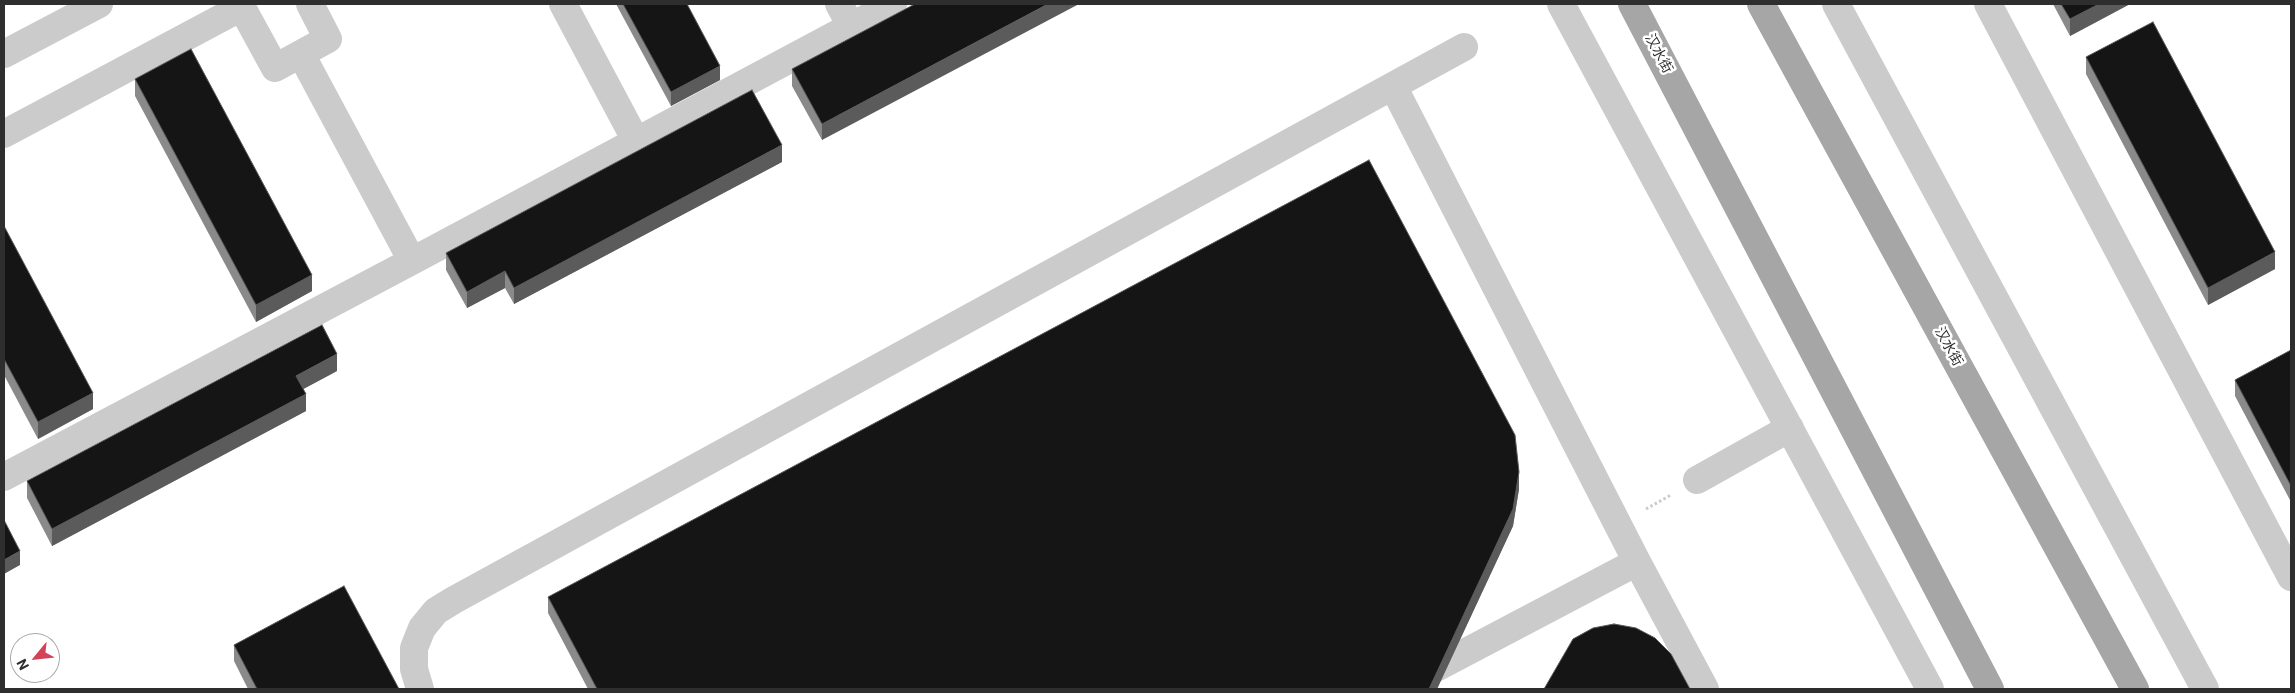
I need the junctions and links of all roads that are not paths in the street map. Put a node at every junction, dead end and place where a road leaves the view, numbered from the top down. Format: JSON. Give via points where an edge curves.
{"nodes":[{"id":1,"x":99,"y":4,"type":"edge"},
{"id":2,"x":310,"y":4,"type":"edge"},
{"id":3,"x":563,"y":4,"type":"edge"},
{"id":4,"x":893,"y":4,"type":"edge"},
{"id":5,"x":1561,"y":4,"type":"edge"},
{"id":6,"x":1632,"y":4,"type":"edge"},
{"id":7,"x":1761,"y":4,"type":"edge"},
{"id":8,"x":1836,"y":4,"type":"edge"},
{"id":9,"x":1988,"y":4,"type":"edge"},
{"id":10,"x":241,"y":5,"type":"edge"},
{"id":11,"x":845,"y":15,"type":"edge"},
{"id":12,"x":1464,"y":47,"type":"dead end"},
{"id":13,"x":4,"y":54,"type":"edge"},
{"id":14,"x":301,"y":54,"type":"junction"},
{"id":15,"x":1393,"y":86,"type":"junction"},
{"id":16,"x":4,"y":134,"type":"edge"},
{"id":17,"x":636,"y":141,"type":"junction"},
{"id":18,"x":412,"y":261,"type":"junction"},
{"id":19,"x":1790,"y":428,"type":"junction"},
{"id":20,"x":4,"y":476,"type":"edge"},
{"id":21,"x":1697,"y":480,"type":"road end"},
{"id":22,"x":1637,"y":562,"type":"junction"},
{"id":23,"x":2291,"y":577,"type":"edge"},
{"id":24,"x":420,"y":689,"type":"edge"},
{"id":25,"x":1396,"y":689,"type":"edge"},
{"id":26,"x":1705,"y":689,"type":"edge"},
{"id":27,"x":1930,"y":689,"type":"edge"},
{"id":28,"x":1990,"y":689,"type":"edge"},
{"id":29,"x":2135,"y":689,"type":"edge"},
{"id":30,"x":2205,"y":689,"type":"edge"}],
"edges":[{"from":1,"to":13,"type":"street"},
{"from":2,"to":14,"type":"street","via":[[328,39]]},
{"from":3,"to":17,"type":"street"},
{"from":4,"to":11,"type":"street"},
{"from":5,"to":19,"type":"street"},
{"from":6,"to":28,"type":"main road","name":"汉水街"},
{"from":7,"to":29,"type":"main road","name":"汉水街"},
{"from":8,"to":30,"type":"street"},
{"from":9,"to":23,"type":"street"},
{"from":10,"to":14,"type":"street","via":[[275,68]]},
{"from":10,"to":16,"type":"street"},
{"from":11,"to":17,"type":"street"},
{"from":12,"to":15,"type":"street"},
{"from":14,"to":18,"type":"street"},
{"from":15,"to":22,"type":"street"},
{"from":15,"to":24,"type":"street","via":[[436,611],[422,628],[414,648],[414,669]]},
{"from":17,"to":18,"type":"street"},
{"from":18,"to":20,"type":"street"},
{"from":19,"to":21,"type":"street"},
{"from":19,"to":27,"type":"street"},
{"from":22,"to":25,"type":"street"},
{"from":22,"to":26,"type":"street"}]}
